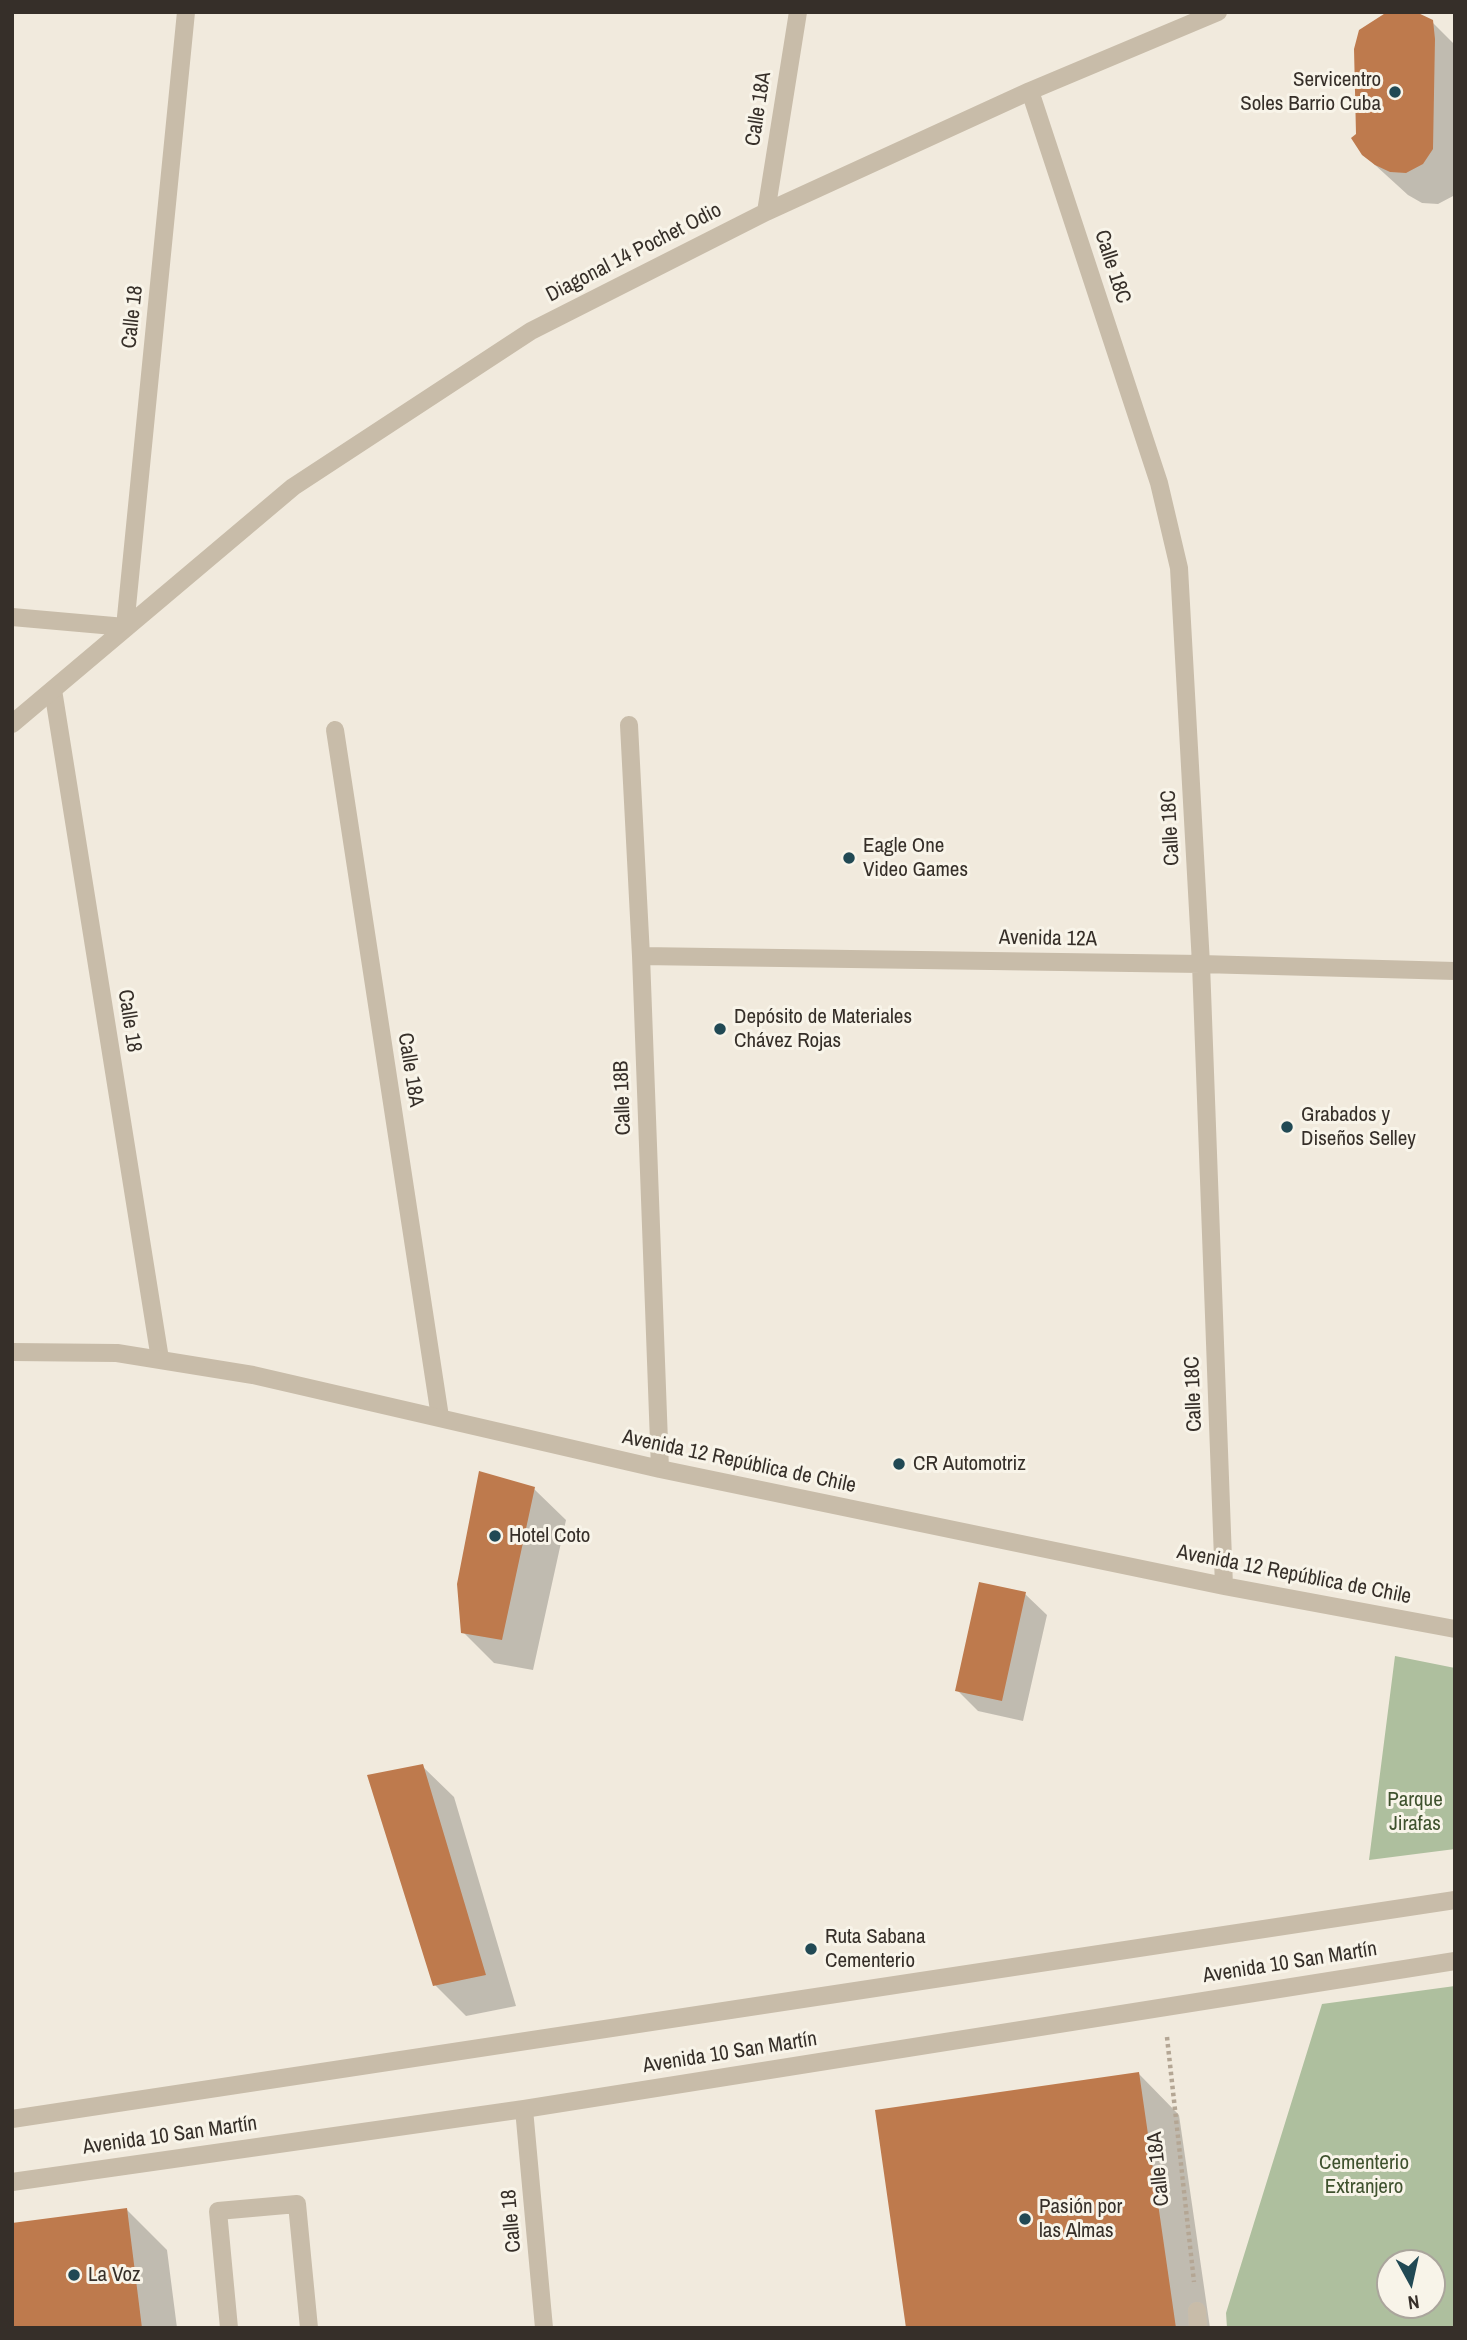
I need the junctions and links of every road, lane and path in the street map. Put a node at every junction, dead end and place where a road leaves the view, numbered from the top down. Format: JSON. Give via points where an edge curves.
{"nodes":[{"id":1,"x":186,"y":12,"type":"edge"},
{"id":2,"x":798,"y":12,"type":"edge"},
{"id":3,"x":1218,"y":12,"type":"edge"},
{"id":4,"x":1030,"y":92,"type":"junction"},
{"id":5,"x":766,"y":212,"type":"junction"},
{"id":6,"x":12,"y":617,"type":"edge"},
{"id":7,"x":125,"y":627,"type":"junction"},
{"id":8,"x":53,"y":690,"type":"junction"},
{"id":9,"x":12,"y":724,"type":"edge"},
{"id":10,"x":629,"y":725,"type":"dead end"},
{"id":11,"x":335,"y":730,"type":"dead end"},
{"id":12,"x":641,"y":956,"type":"junction"},
{"id":13,"x":1201,"y":964,"type":"junction"},
{"id":14,"x":1455,"y":971,"type":"edge"},
{"id":15,"x":12,"y":1352,"type":"edge"},
{"id":16,"x":160,"y":1359,"type":"junction"},
{"id":17,"x":440,"y":1417,"type":"junction"},
{"id":18,"x":660,"y":1469,"type":"junction"},
{"id":19,"x":1224,"y":1586,"type":"junction"},
{"id":20,"x":1455,"y":1629,"type":"edge"},
{"id":21,"x":1455,"y":1900,"type":"edge"},
{"id":22,"x":1455,"y":1961,"type":"edge"},
{"id":23,"x":1164,"y":2006,"type":"junction"},
{"id":24,"x":524,"y":2109,"type":"junction"},
{"id":25,"x":12,"y":2119,"type":"edge"},
{"id":26,"x":12,"y":2182,"type":"edge"},
{"id":27,"x":1198,"y":2319,"type":"edge"},
{"id":28,"x":229,"y":2328,"type":"edge"},
{"id":29,"x":309,"y":2328,"type":"edge"},
{"id":30,"x":544,"y":2328,"type":"edge"}],
"edges":[{"from":1,"to":7,"type":"street","name":"Calle 18"},
{"from":2,"to":5,"type":"street","name":"Calle 18A"},
{"from":3,"to":4,"type":"street","name":"Diagonal 14 Pochet Odio"},
{"from":4,"to":5,"type":"street","name":"Diagonal 14 Pochet Odio"},
{"from":4,"to":13,"type":"street","name":"Calle 18C","via":[[1159,483],[1179,568]]},
{"from":5,"to":7,"type":"street","name":"Diagonal 14 Pochet Odio","via":[[531,331],[293,487]]},
{"from":6,"to":7,"type":"street"},
{"from":7,"to":8,"type":"street","name":"Diagonal 14 Pochet Odio"},
{"from":8,"to":9,"type":"street","name":"Diagonal 14 Pochet Odio"},
{"from":8,"to":16,"type":"street","name":"Calle 18"},
{"from":10,"to":12,"type":"street","name":"Calle 18B"},
{"from":11,"to":17,"type":"street","name":"Calle 18A"},
{"from":12,"to":13,"type":"street","name":"Avenida 12A"},
{"from":12,"to":18,"type":"street","name":"Calle 18B"},
{"from":13,"to":14,"type":"street","name":"Avenida 12A"},
{"from":13,"to":19,"type":"street","name":"Calle 18C"},
{"from":15,"to":16,"type":"street","name":"Avenida 12 República de Chile","via":[[117,1353]]},
{"from":16,"to":17,"type":"street","name":"Avenida 12 República de Chile"},
{"from":17,"to":18,"type":"street","name":"Avenida 12 República de Chile"},
{"from":18,"to":19,"type":"street","name":"Avenida 12 República de Chile"},
{"from":19,"to":20,"type":"street","name":"Avenida 12 República de Chile"},
{"from":21,"to":25,"type":"street","name":"Avenida 10 San Martín"},
{"from":22,"to":23,"type":"street","name":"Avenida 10 San Martín"},
{"from":23,"to":24,"type":"street","name":"Avenida 10 San Martín"},
{"from":23,"to":27,"type":"path","name":"Calle 18A"},
{"from":24,"to":26,"type":"street","name":"Avenida 10 San Martín"},
{"from":24,"to":30,"type":"street","name":"Calle 18"},
{"from":28,"to":29,"type":"street","via":[[218,2211],[297,2204]]}]}
